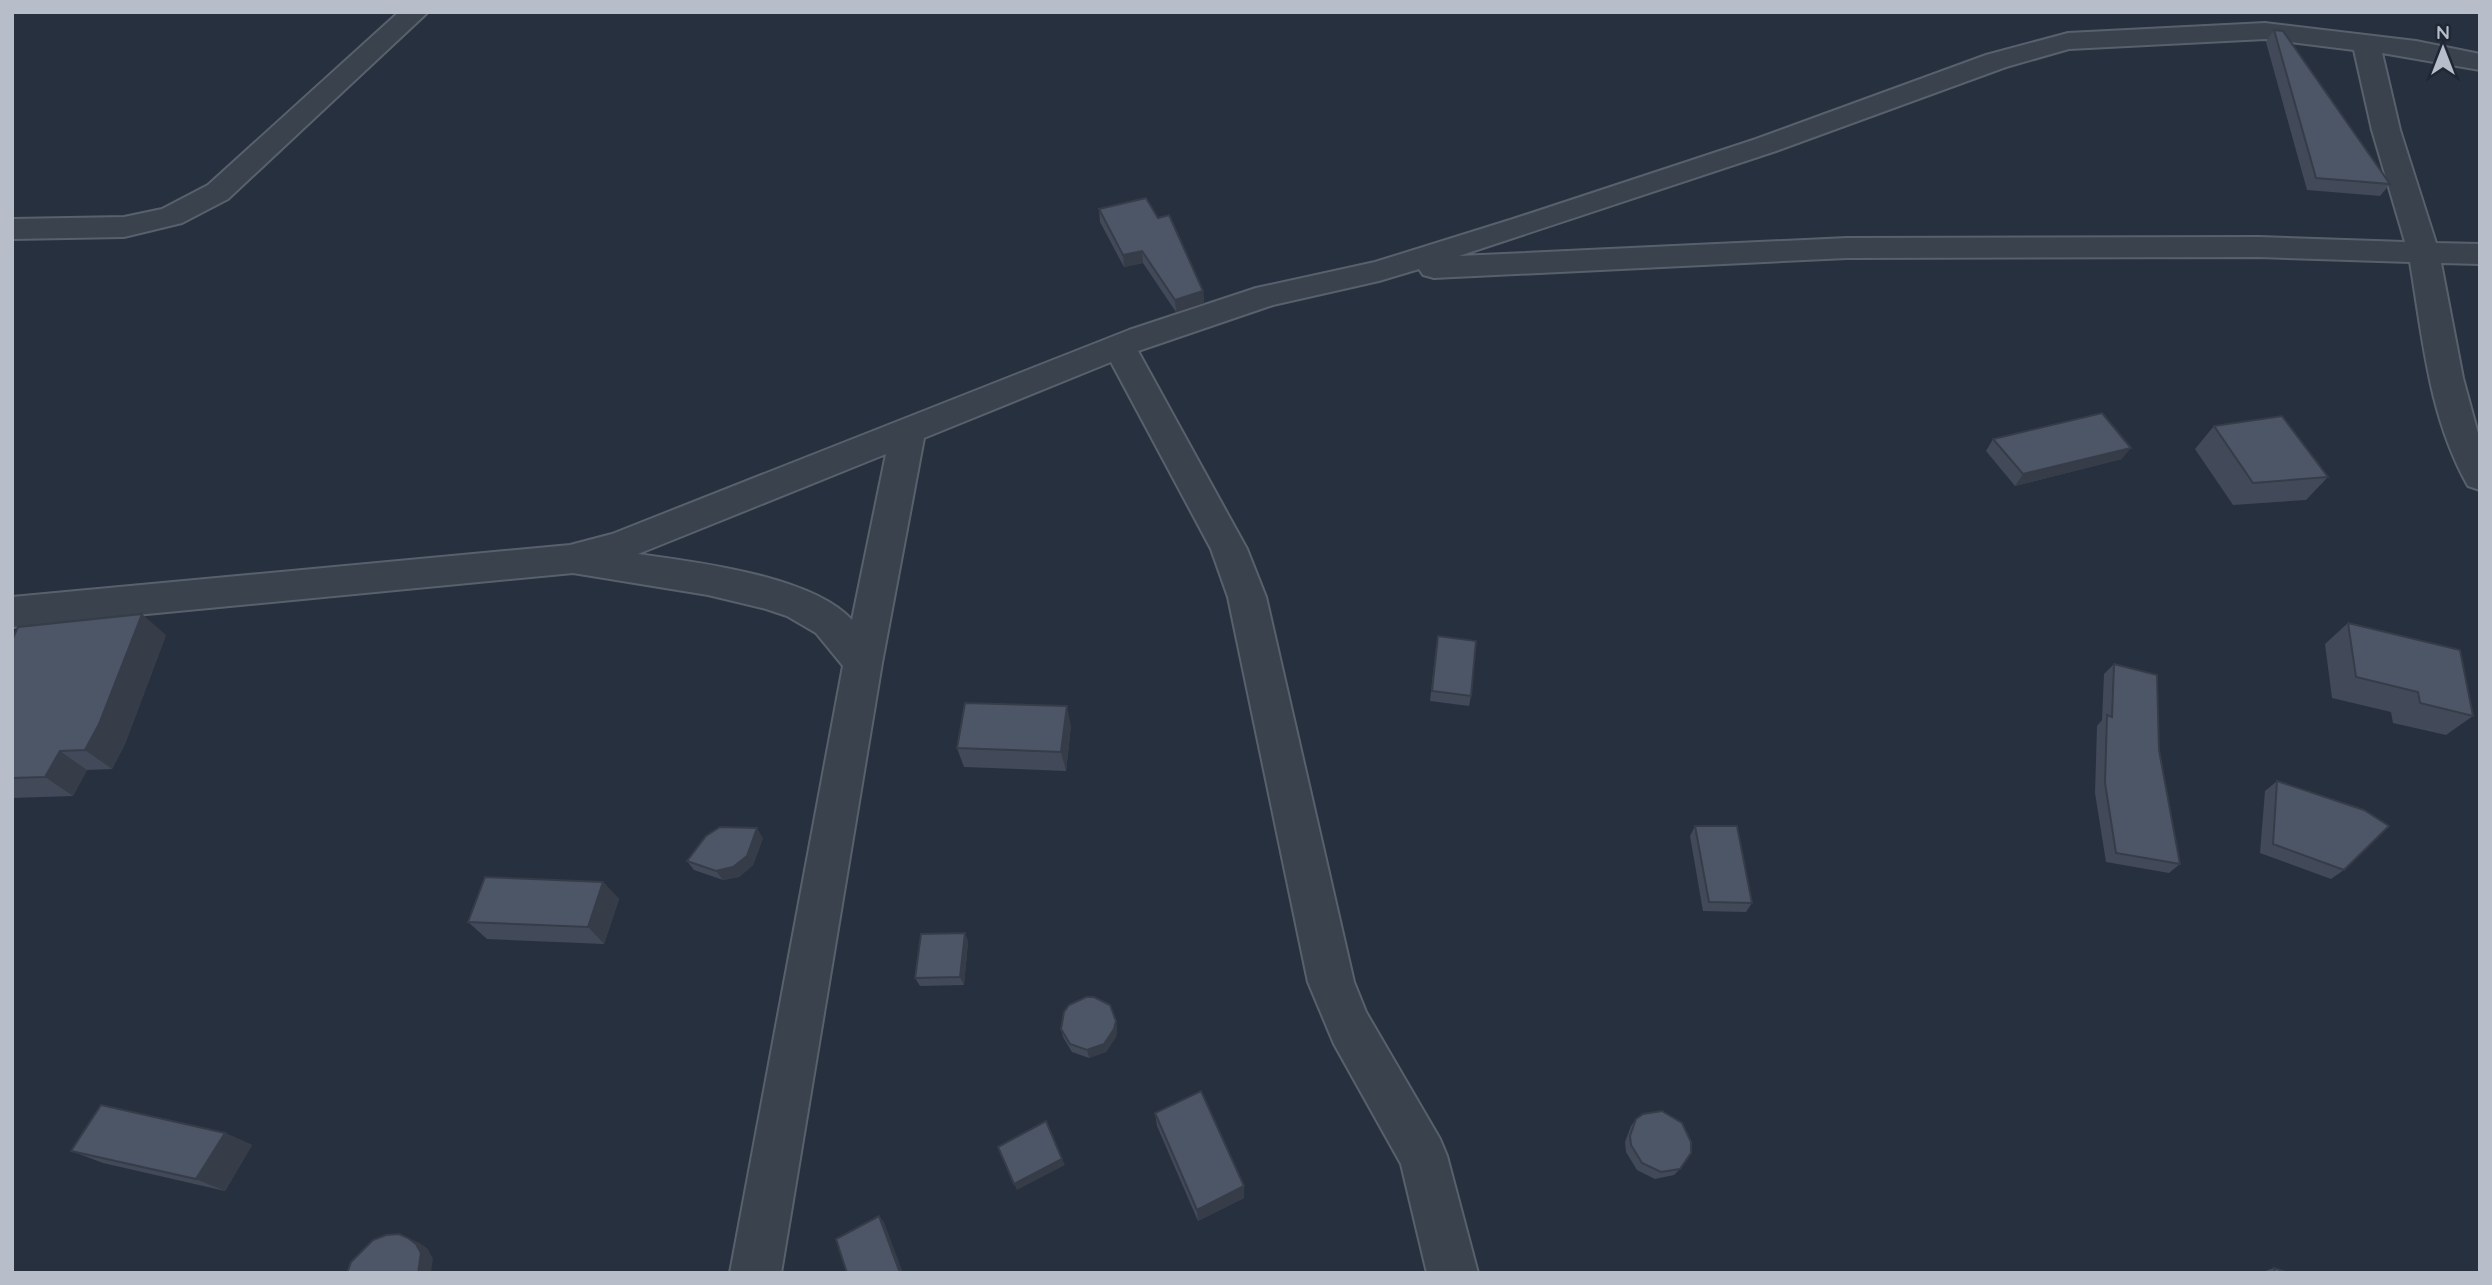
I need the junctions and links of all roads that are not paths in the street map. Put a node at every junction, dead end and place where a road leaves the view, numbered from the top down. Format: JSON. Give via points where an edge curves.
{"nodes":[{"id":1,"x":415,"y":12,"type":"edge"},
{"id":2,"x":2142,"y":12,"type":"edge"},
{"id":3,"x":2068,"y":41,"type":"junction"},
{"id":4,"x":2366,"y":42,"type":"junction"},
{"id":5,"x":2480,"y":62,"type":"edge"},
{"id":6,"x":12,"y":229,"type":"edge"},
{"id":7,"x":2424,"y":252,"type":"junction"},
{"id":8,"x":2480,"y":254,"type":"edge"},
{"id":9,"x":1379,"y":271,"type":"junction"},
{"id":10,"x":1119,"y":346,"type":"junction"},
{"id":11,"x":908,"y":431,"type":"junction"},
{"id":12,"x":2480,"y":477,"type":"edge"},
{"id":13,"x":570,"y":559,"type":"junction"},
{"id":14,"x":12,"y":612,"type":"edge"},
{"id":15,"x":863,"y":663,"type":"junction"},
{"id":16,"x":755,"y":1273,"type":"edge"},
{"id":17,"x":1453,"y":1273,"type":"edge"}],
"edges":[{"from":1,"to":6,"type":"street","via":[[218,192],[171,216],[124,227]]},
{"from":2,"to":3,"type":"street"},
{"from":3,"to":4,"type":"street","via":[[2265,31]]},
{"from":3,"to":9,"type":"street","via":[[1996,61],[1766,145]]},
{"from":4,"to":5,"type":"street"},
{"from":4,"to":7,"type":"street","via":[[2386,130]]},
{"from":7,"to":8,"type":"street"},
{"from":7,"to":9,"type":"street","via":[[2259,247],[1847,248]]},
{"from":7,"to":12,"type":"street","via":[[2446,378],[2461,438]]},
{"from":9,"to":10,"type":"street","via":[[1267,296]]},
{"from":10,"to":11,"type":"street"},
{"from":10,"to":17,"type":"street","via":[[1229,550],[1247,597],[1331,982],[1350,1028],[1423,1156]]},
{"from":11,"to":13,"type":"street","via":[[618,547]]},
{"from":11,"to":15,"type":"street"},
{"from":13,"to":14,"type":"street"},
{"from":13,"to":15,"type":"street","via":[[717,583],[788,600],[826,619]]},
{"from":15,"to":16,"type":"street"}]}
